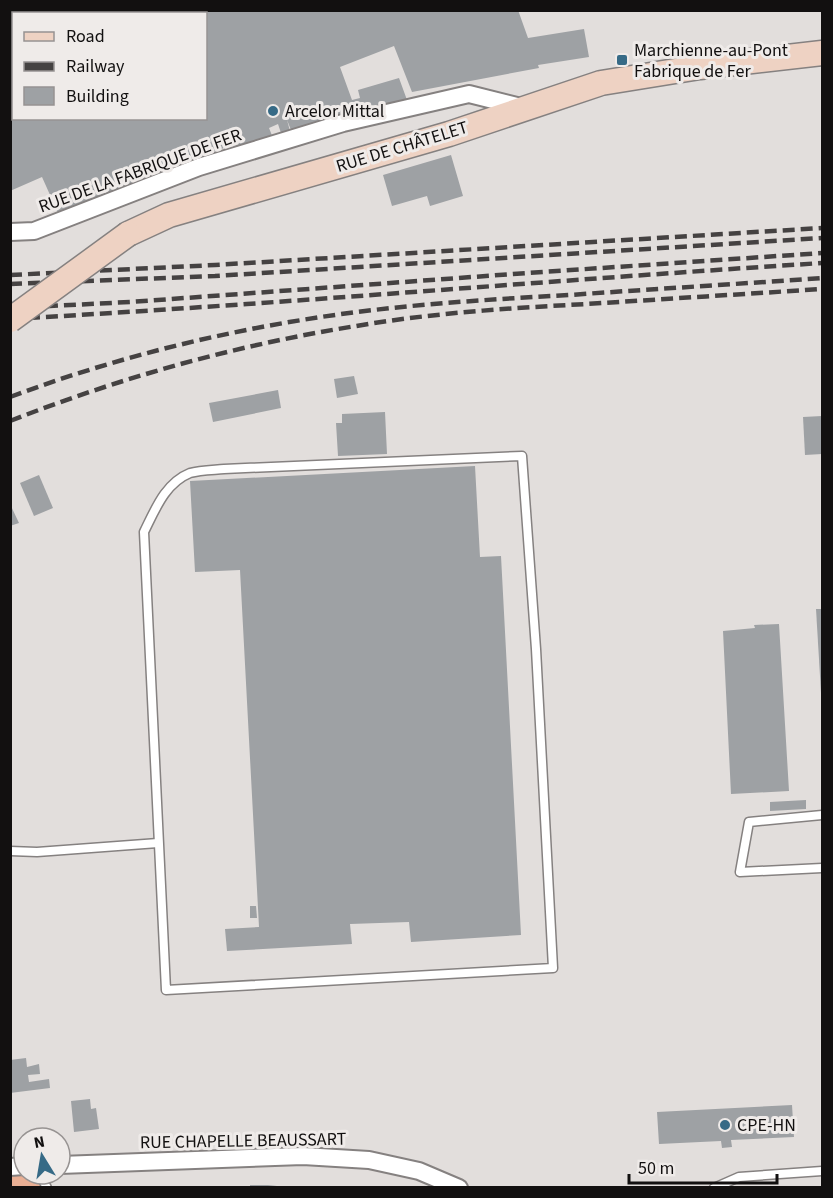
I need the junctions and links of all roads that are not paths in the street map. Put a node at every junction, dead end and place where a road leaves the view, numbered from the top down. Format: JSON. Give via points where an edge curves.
{"nodes":[{"id":1,"x":822,"y":53,"type":"edge"},
{"id":2,"x":526,"y":108,"type":"junction"},
{"id":3,"x":10,"y":232,"type":"edge"},
{"id":4,"x":10,"y":320,"type":"edge"},
{"id":5,"x":822,"y":815,"type":"edge"},
{"id":6,"x":158,"y":843,"type":"junction"},
{"id":7,"x":10,"y":851,"type":"edge"},
{"id":8,"x":822,"y":868,"type":"edge"},
{"id":9,"x":72,"y":1165,"type":"edge"},
{"id":10,"x":822,"y":1172,"type":"edge"},
{"id":11,"x":459,"y":1188,"type":"edge"},
{"id":12,"x":714,"y":1188,"type":"edge"}],
"edges":[{"from":1,"to":2,"type":"main road","name":"RUE DE CHÂTELET","via":[[601,83]]},
{"from":2,"to":3,"type":"street","name":"RUE DE LA FABRIQUE DE FER","via":[[469,94],[343,123],[199,167],[34,231]]},
{"from":2,"to":4,"type":"main road","name":"RUE DE CHÂTELET","bridge":true,"via":[[169,215],[128,234]]},
{"from":5,"to":8,"type":"lane","via":[[749,822],[740,872]]},
{"from":6,"to":6,"type":"lane","via":[[166,990],[553,968],[522,456],[224,469],[192,472],[174,483],[144,532]]},
{"from":6,"to":7,"type":"lane"},
{"from":9,"to":11,"type":"street","name":"RUE CHAPELLE BEAUSSART","via":[[303,1156],[369,1160],[419,1171]]},
{"from":10,"to":12,"type":"lane","via":[[739,1178]]}]}
